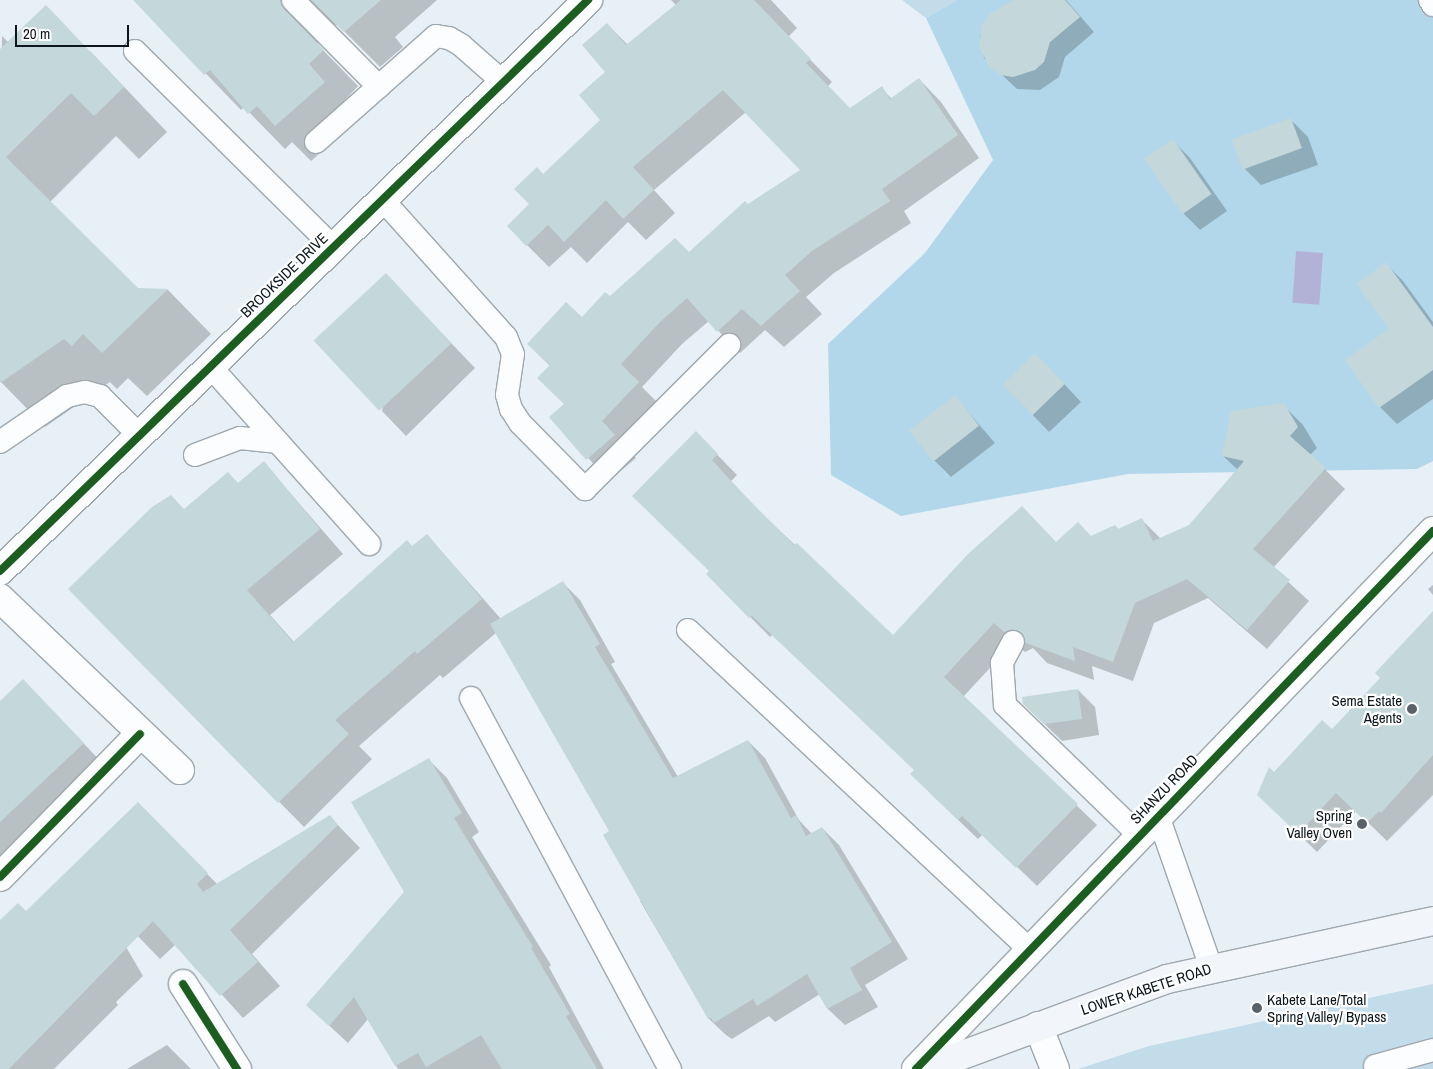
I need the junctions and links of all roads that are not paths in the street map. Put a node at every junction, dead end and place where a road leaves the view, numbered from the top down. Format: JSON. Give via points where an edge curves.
{"nodes":[{"id":1,"x":293,"y":0,"type":"edge"},
{"id":2,"x":588,"y":0,"type":"edge"},
{"id":3,"x":1430,"y":0,"type":"edge"},
{"id":4,"x":1433,"y":5,"type":"edge"},
{"id":5,"x":135,"y":50,"type":"dead end"},
{"id":6,"x":503,"y":82,"type":"junction"},
{"id":7,"x":378,"y":87,"type":"junction"},
{"id":8,"x":316,"y":142,"type":"dead end"},
{"id":9,"x":382,"y":199,"type":"junction"},
{"id":10,"x":333,"y":247,"type":"junction"},
{"id":11,"x":729,"y":345,"type":"dead end"},
{"id":12,"x":210,"y":366,"type":"junction"},
{"id":13,"x":139,"y":435,"type":"junction"},
{"id":14,"x":0,"y":442,"type":"edge"},
{"id":15,"x":278,"y":442,"type":"junction"},
{"id":16,"x":195,"y":455,"type":"dead end"},
{"id":17,"x":1433,"y":531,"type":"edge"},
{"id":18,"x":369,"y":544,"type":"dead end"},
{"id":19,"x":0,"y":572,"type":"edge"},
{"id":20,"x":0,"y":598,"type":"edge"},
{"id":21,"x":688,"y":630,"type":"dead end"},
{"id":22,"x":1013,"y":642,"type":"dead end"},
{"id":23,"x":471,"y":698,"type":"dead end"},
{"id":24,"x":140,"y":734,"type":"junction"},
{"id":25,"x":180,"y":770,"type":"dead end"},
{"id":26,"x":1148,"y":825,"type":"junction"},
{"id":27,"x":0,"y":877,"type":"edge"},
{"id":28,"x":1433,"y":921,"type":"edge"},
{"id":29,"x":1029,"y":949,"type":"junction"},
{"id":30,"x":1211,"y":967,"type":"junction"},
{"id":31,"x":183,"y":984,"type":"dead end"},
{"id":32,"x":1038,"y":1026,"type":"junction"},
{"id":33,"x":1433,"y":1050,"type":"edge"},
{"id":34,"x":1375,"y":1066,"type":"dead end"},
{"id":35,"x":237,"y":1069,"type":"edge"},
{"id":36,"x":670,"y":1069,"type":"edge"},
{"id":37,"x":916,"y":1069,"type":"edge"},
{"id":38,"x":925,"y":1069,"type":"edge"},
{"id":39,"x":1054,"y":1069,"type":"edge"}],
"edges":[{"from":1,"to":7,"type":"lane"},
{"from":2,"to":6,"type":"street","name":"BROOKSIDE DRIVE"},
{"from":3,"to":4,"type":"lane"},
{"from":5,"to":10,"type":"lane"},
{"from":6,"to":7,"type":"lane","via":[[462,45],[450,38],[436,36]]},
{"from":6,"to":9,"type":"street","name":"BROOKSIDE DRIVE"},
{"from":7,"to":8,"type":"lane"},
{"from":9,"to":10,"type":"street","name":"BROOKSIDE DRIVE"},
{"from":9,"to":11,"type":"lane","via":[[506,337],[513,354],[507,395],[511,409],[520,423],[585,489]]},
{"from":10,"to":12,"type":"street","name":"BROOKSIDE DRIVE"},
{"from":12,"to":13,"type":"street","name":"BROOKSIDE DRIVE"},
{"from":12,"to":15,"type":"lane"},
{"from":13,"to":14,"type":"lane","via":[[100,396],[85,392],[67,396]]},
{"from":13,"to":19,"type":"street","name":"BROOKSIDE DRIVE"},
{"from":15,"to":16,"type":"lane","via":[[240,438]]},
{"from":15,"to":18,"type":"lane"},
{"from":17,"to":26,"type":"street","name":"SHANZU ROAD"},
{"from":20,"to":24,"type":"street"},
{"from":21,"to":29,"type":"lane"},
{"from":22,"to":26,"type":"lane","via":[[1002,663],[1005,705]]},
{"from":23,"to":36,"type":"lane"},
{"from":24,"to":25,"type":"street"},
{"from":24,"to":27,"type":"street"},
{"from":26,"to":29,"type":"street","name":"SHANZU ROAD"},
{"from":26,"to":30,"type":"lane"},
{"from":28,"to":30,"type":"main road","name":"LOWER KABETE ROAD"},
{"from":29,"to":37,"type":"street","name":"SHANZU ROAD"},
{"from":30,"to":32,"type":"main road","name":"LOWER KABETE ROAD","via":[[1166,979]]},
{"from":31,"to":35,"type":"street"},
{"from":32,"to":38,"type":"main road","name":"LOWER KABETE ROAD"},
{"from":32,"to":39,"type":"street"},
{"from":33,"to":34,"type":"lane"}]}
